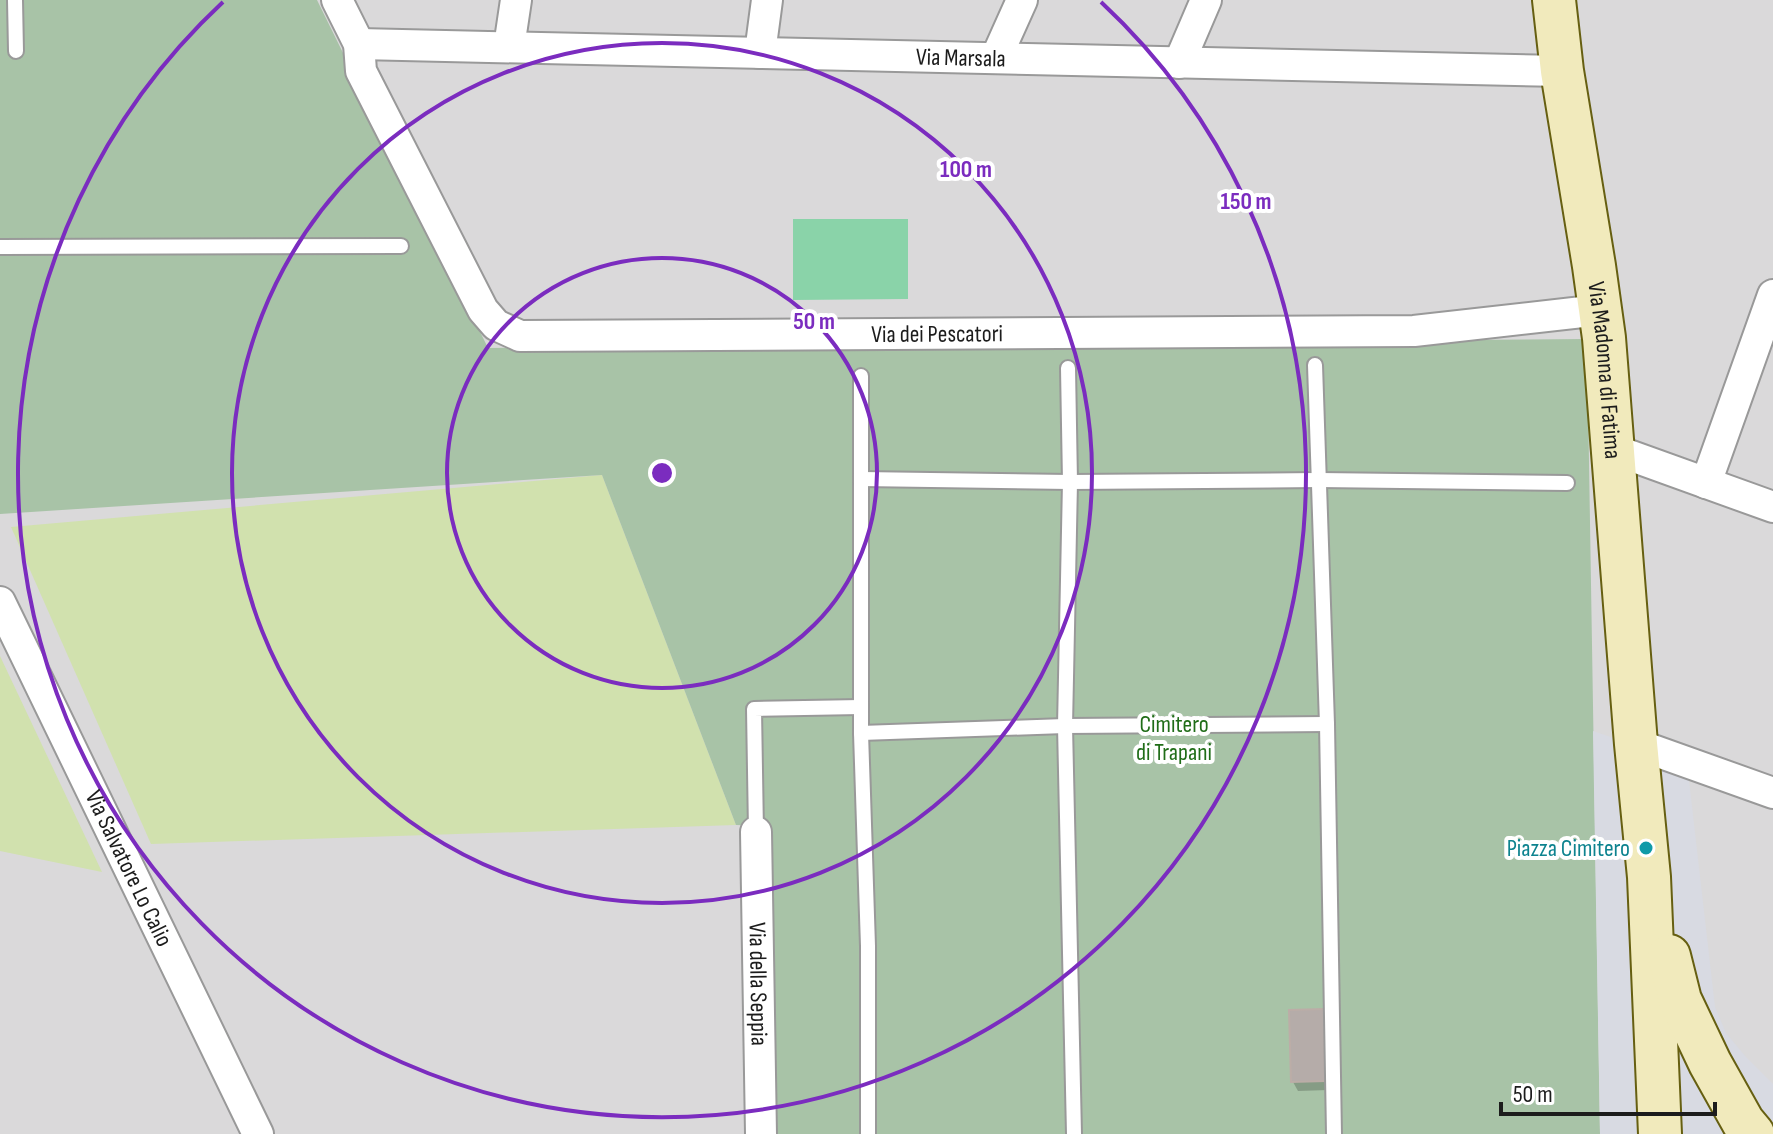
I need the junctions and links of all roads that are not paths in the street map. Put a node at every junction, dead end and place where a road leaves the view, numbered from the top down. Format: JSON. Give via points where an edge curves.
{"nodes":[{"id":1,"x":15,"y":0,"type":"edge"},
{"id":2,"x":337,"y":0,"type":"edge"},
{"id":3,"x":516,"y":0,"type":"edge"},
{"id":4,"x":767,"y":0,"type":"edge"},
{"id":5,"x":1022,"y":0,"type":"edge"},
{"id":6,"x":1206,"y":0,"type":"edge"},
{"id":7,"x":1554,"y":0,"type":"edge"},
{"id":8,"x":359,"y":44,"type":"junction"},
{"id":9,"x":509,"y":47,"type":"junction"},
{"id":10,"x":16,"y":51,"type":"dead end"},
{"id":11,"x":760,"y":53,"type":"junction"},
{"id":12,"x":996,"y":58,"type":"junction"},
{"id":13,"x":1179,"y":63,"type":"junction"},
{"id":14,"x":1562,"y":71,"type":"junction"},
{"id":15,"x":401,"y":246,"type":"dead end"},
{"id":16,"x":0,"y":247,"type":"edge"},
{"id":17,"x":1773,"y":295,"type":"edge"},
{"id":18,"x":1600,"y":310,"type":"junction"},
{"id":19,"x":1315,"y":365,"type":"dead end"},
{"id":20,"x":1068,"y":368,"type":"dead end"},
{"id":21,"x":861,"y":376,"type":"dead end"},
{"id":22,"x":1612,"y":449,"type":"junction"},
{"id":23,"x":861,"y":479,"type":"junction"},
{"id":24,"x":1319,"y":480,"type":"junction"},
{"id":25,"x":1070,"y":482,"type":"junction"},
{"id":26,"x":1567,"y":483,"type":"dead end"},
{"id":27,"x":1706,"y":483,"type":"junction"},
{"id":28,"x":1773,"y":507,"type":"edge"},
{"id":29,"x":0,"y":602,"type":"edge"},
{"id":30,"x":861,"y":707,"type":"junction"},
{"id":31,"x":1327,"y":724,"type":"junction"},
{"id":32,"x":1065,"y":726,"type":"junction"},
{"id":33,"x":861,"y":733,"type":"junction"},
{"id":34,"x":1636,"y":744,"type":"junction"},
{"id":35,"x":1773,"y":793,"type":"edge"},
{"id":36,"x":756,"y":832,"type":"joint"},
{"id":37,"x":1649,"y":877,"type":"junction"},
{"id":38,"x":1710,"y":1063,"type":"junction"},
{"id":39,"x":1773,"y":1113,"type":"edge"},
{"id":40,"x":258,"y":1134,"type":"edge"},
{"id":41,"x":761,"y":1134,"type":"edge"},
{"id":42,"x":868,"y":1134,"type":"edge"},
{"id":43,"x":1074,"y":1134,"type":"edge"},
{"id":44,"x":1334,"y":1134,"type":"edge"},
{"id":45,"x":1660,"y":1134,"type":"edge"},
{"id":46,"x":1753,"y":1134,"type":"edge"}],
"edges":[{"from":1,"to":10,"type":"lane"},
{"from":2,"to":8,"type":"street","name":"Via dei Pescatori"},
{"from":3,"to":9,"type":"street"},
{"from":4,"to":11,"type":"street"},
{"from":5,"to":12,"type":"street"},
{"from":6,"to":13,"type":"street"},
{"from":7,"to":14,"type":"street","name":"Via Madonna di Fatima"},
{"from":8,"to":9,"type":"street","name":"Via Marsala"},
{"from":8,"to":18,"type":"street","name":"Via dei Pescatori","via":[[361,71],[483,310],[496,325],[520,336],[1414,331]]},
{"from":9,"to":11,"type":"street","name":"Via Marsala"},
{"from":11,"to":12,"type":"street","name":"Via Marsala"},
{"from":12,"to":13,"type":"street","name":"Via Marsala"},
{"from":13,"to":14,"type":"street","name":"Via Marsala"},
{"from":14,"to":18,"type":"street","name":"Via Madonna di Fatima"},
{"from":15,"to":16,"type":"lane"},
{"from":17,"to":27,"type":"street"},
{"from":18,"to":22,"type":"street","name":"Via Madonna di Fatima"},
{"from":19,"to":24,"type":"lane"},
{"from":20,"to":25,"type":"lane"},
{"from":21,"to":23,"type":"lane"},
{"from":22,"to":27,"type":"street"},
{"from":22,"to":34,"type":"street","name":"Via Madonna di Fatima"},
{"from":23,"to":25,"type":"lane"},
{"from":23,"to":30,"type":"lane"},
{"from":24,"to":25,"type":"lane"},
{"from":24,"to":26,"type":"lane"},
{"from":24,"to":31,"type":"lane"},
{"from":25,"to":32,"type":"lane"},
{"from":27,"to":28,"type":"street"},
{"from":29,"to":40,"type":"street","name":"Via Salvatore Lo Calio"},
{"from":30,"to":33,"type":"lane"},
{"from":30,"to":36,"type":"lane","via":[[754,709]]},
{"from":31,"to":32,"type":"lane"},
{"from":31,"to":44,"type":"lane"},
{"from":32,"to":33,"type":"lane"},
{"from":32,"to":43,"type":"lane"},
{"from":33,"to":42,"type":"lane"},
{"from":34,"to":35,"type":"street"},
{"from":34,"to":37,"type":"street","name":"Via Madonna di Fatima"},
{"from":36,"to":41,"type":"street","name":"Via della Seppia"},
{"from":37,"to":38,"type":"street","via":[[1680,1000]]},
{"from":37,"to":45,"type":"street"},
{"from":38,"to":39,"type":"street"},
{"from":38,"to":46,"type":"street"}]}
